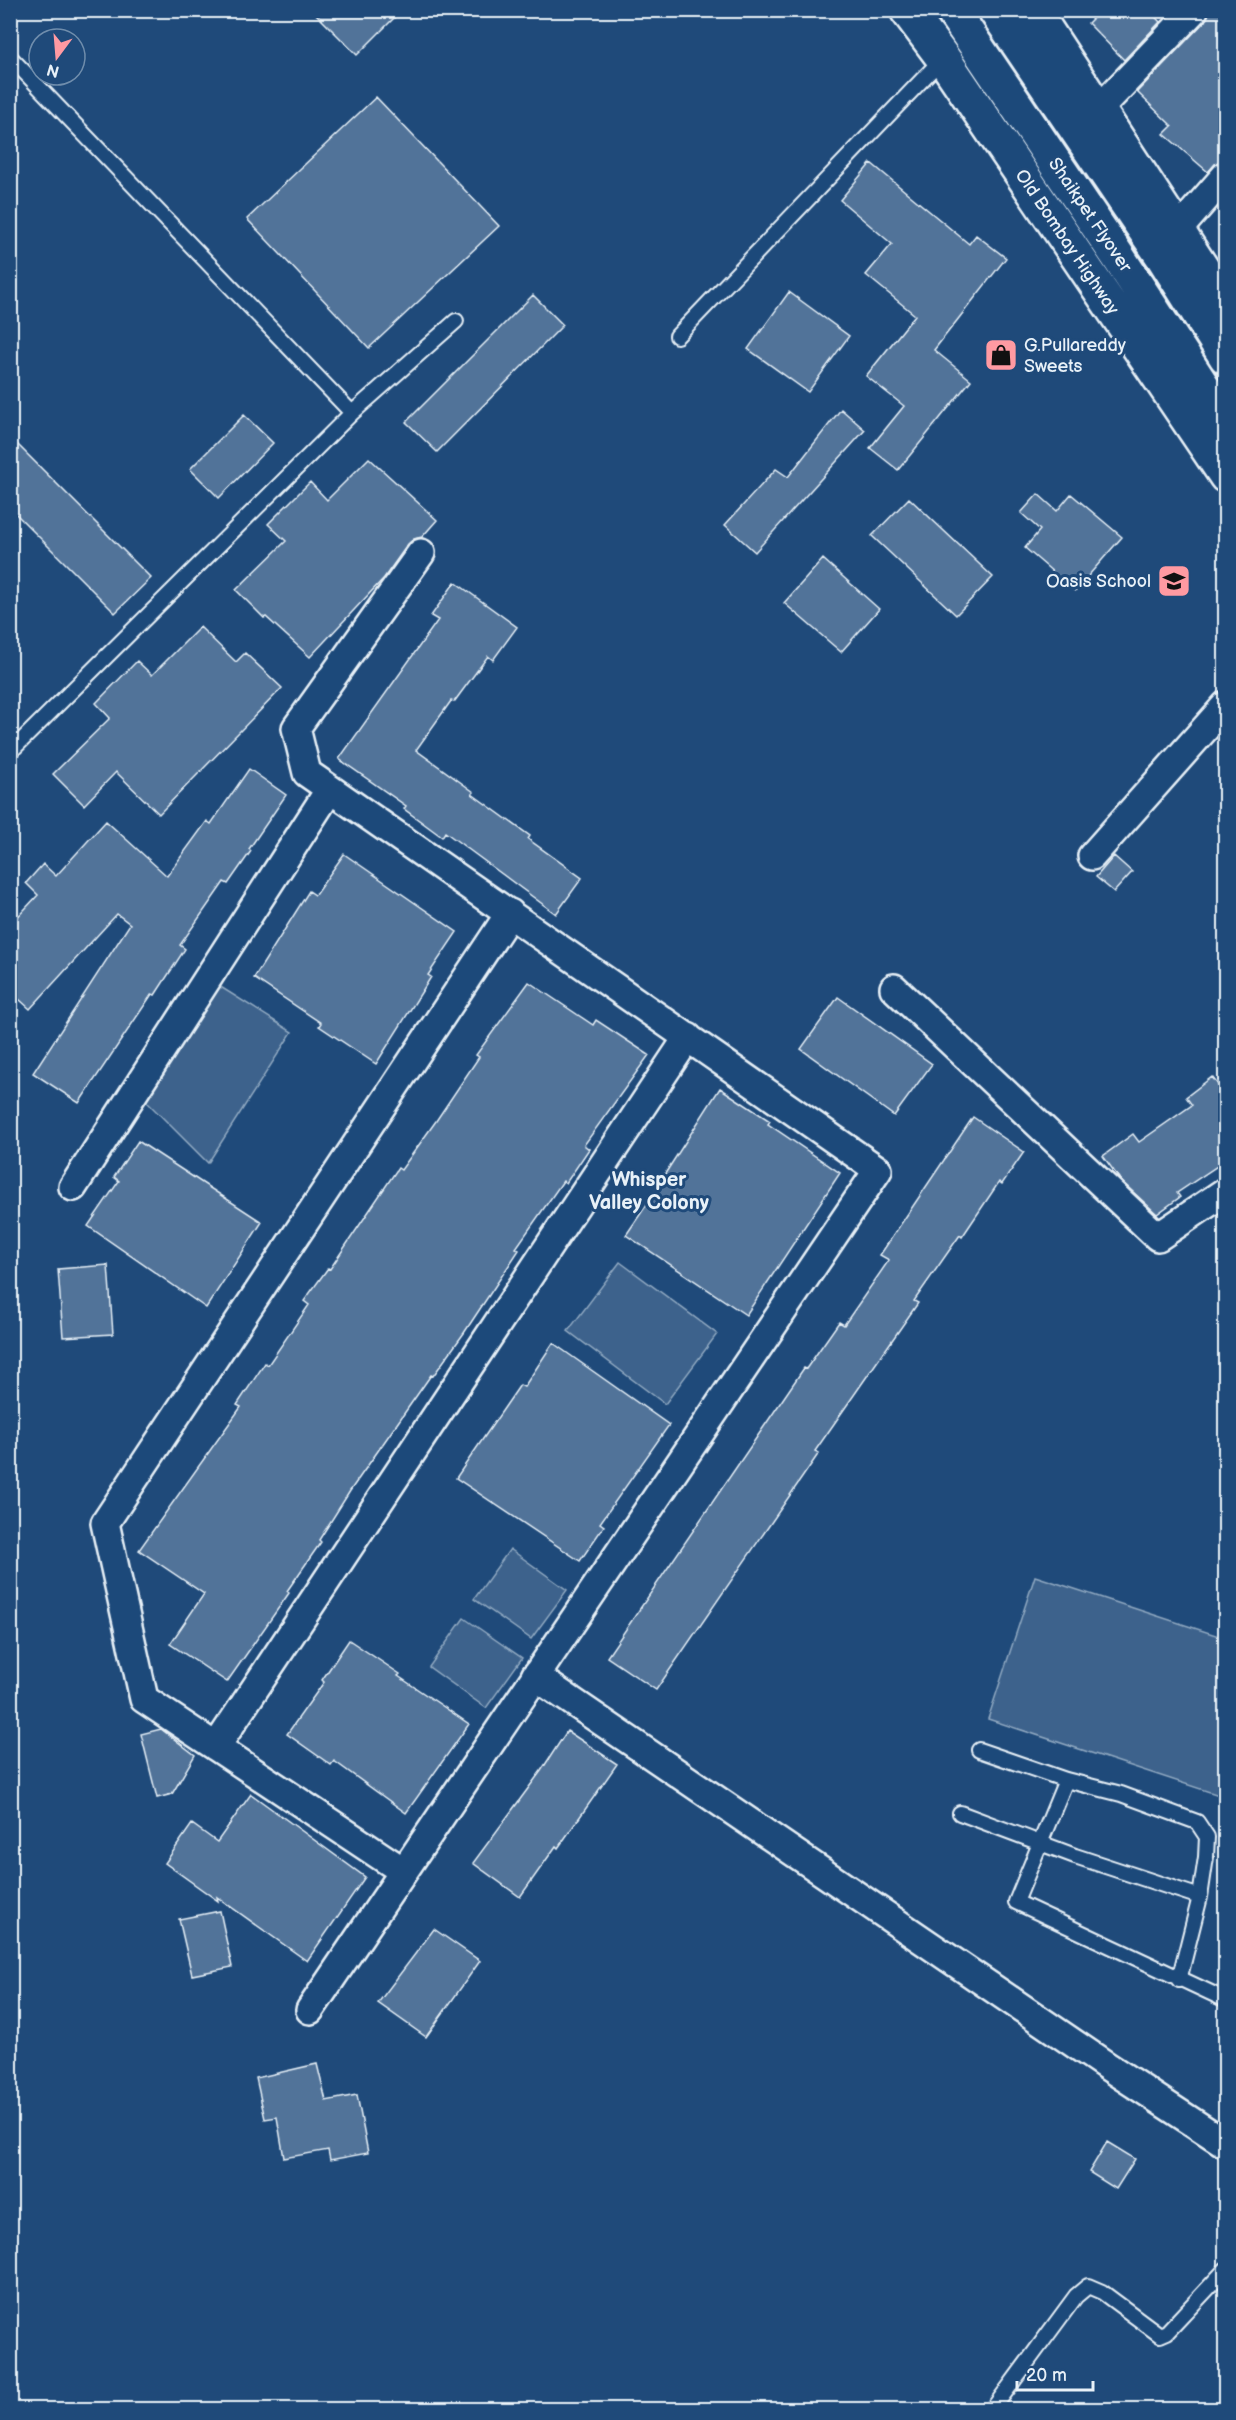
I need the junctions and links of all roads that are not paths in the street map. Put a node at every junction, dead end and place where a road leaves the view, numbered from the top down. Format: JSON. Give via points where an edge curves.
{"nodes":[{"id":1,"x":908,"y":10,"type":"edge"},
{"id":2,"x":952,"y":10,"type":"edge"},
{"id":3,"x":995,"y":10,"type":"edge"},
{"id":4,"x":1033,"y":10,"type":"edge"},
{"id":5,"x":1194,"y":10,"type":"edge"},
{"id":6,"x":10,"y":57,"type":"edge"},
{"id":7,"x":943,"y":58,"type":"junction"},
{"id":8,"x":1097,"y":111,"type":"junction"},
{"id":9,"x":1226,"y":175,"type":"edge"},
{"id":10,"x":1177,"y":231,"type":"junction"},
{"id":11,"x":1226,"y":305,"type":"edge"},
{"id":12,"x":456,"y":321,"type":"dead end"},
{"id":13,"x":677,"y":336,"type":"dead end"},
{"id":14,"x":1226,"y":357,"type":"edge"},
{"id":15,"x":352,"y":413,"type":"junction"},
{"id":16,"x":1226,"y":422,"type":"edge"},
{"id":17,"x":1226,"y":476,"type":"edge"},
{"id":18,"x":421,"y":553,"type":"dead end"},
{"id":19,"x":1226,"y":705,"type":"edge"},
{"id":20,"x":10,"y":752,"type":"edge"},
{"id":21,"x":330,"y":789,"type":"junction"},
{"id":22,"x":1092,"y":856,"type":"dead end"},
{"id":23,"x":510,"y":913,"type":"junction"},
{"id":24,"x":894,"y":988,"type":"dead end"},
{"id":25,"x":688,"y":1037,"type":"junction"},
{"id":26,"x":73,"y":1187,"type":"dead end"},
{"id":27,"x":1226,"y":1191,"type":"edge"},
{"id":28,"x":535,"y":1676,"type":"junction"},
{"id":29,"x":216,"y":1747,"type":"junction"},
{"id":30,"x":979,"y":1750,"type":"dead end"},
{"id":31,"x":1066,"y":1780,"type":"junction"},
{"id":32,"x":960,"y":1813,"type":"dead end"},
{"id":33,"x":1042,"y":1842,"type":"junction"},
{"id":34,"x":403,"y":1871,"type":"junction"},
{"id":35,"x":1200,"y":1897,"type":"junction"},
{"id":36,"x":1179,"y":1980,"type":"junction"},
{"id":37,"x":1226,"y":2000,"type":"edge"},
{"id":38,"x":310,"y":2010,"type":"dead end"},
{"id":39,"x":1226,"y":2144,"type":"edge"},
{"id":40,"x":1226,"y":2269,"type":"edge"},
{"id":41,"x":992,"y":2409,"type":"edge"}],
"edges":[{"from":1,"to":7,"type":"main road","name":"Old Bombay Highway"},
{"from":2,"to":16,"type":"main road","name":"Shaikpet Flyover"},
{"from":3,"to":14,"type":"main road","name":"Shaikpet Flyover"},
{"from":4,"to":8,"type":"main road"},
{"from":5,"to":8,"type":"street"},
{"from":6,"to":15,"type":"lane"},
{"from":7,"to":13,"type":"lane"},
{"from":7,"to":17,"type":"main road","name":"Old Bombay Highway"},
{"from":8,"to":10,"type":"main road"},
{"from":9,"to":10,"type":"street"},
{"from":10,"to":11,"type":"main road"},
{"from":12,"to":15,"type":"lane"},
{"from":15,"to":20,"type":"lane"},
{"from":18,"to":21,"type":"street","via":[[296,728],[307,773]]},
{"from":19,"to":22,"type":"street"},
{"from":21,"to":23,"type":"street"},
{"from":21,"to":26,"type":"street"},
{"from":23,"to":25,"type":"street"},
{"from":23,"to":29,"type":"street","via":[[105,1523],[144,1699]]},
{"from":24,"to":27,"type":"street","via":[[1158,1237]]},
{"from":25,"to":28,"type":"street","via":[[878,1170]]},
{"from":25,"to":29,"type":"street"},
{"from":28,"to":34,"type":"street"},
{"from":28,"to":39,"type":"street"},
{"from":29,"to":34,"type":"street"},
{"from":30,"to":31,"type":"lane"},
{"from":31,"to":33,"type":"lane"},
{"from":31,"to":35,"type":"lane","via":[[1121,1794],[1197,1822],[1207,1838]]},
{"from":32,"to":33,"type":"lane"},
{"from":33,"to":35,"type":"lane"},
{"from":33,"to":36,"type":"lane","via":[[1016,1902]]},
{"from":34,"to":38,"type":"street"},
{"from":35,"to":36,"type":"lane"},
{"from":36,"to":37,"type":"lane"},
{"from":40,"to":41,"type":"lane","via":[[1160,2335],[1095,2287],[1088,2286],[1076,2296]]}]}
